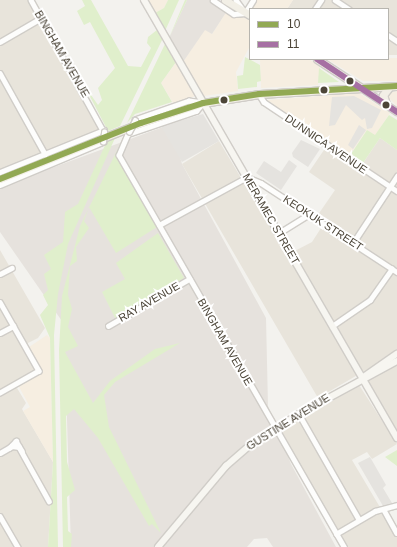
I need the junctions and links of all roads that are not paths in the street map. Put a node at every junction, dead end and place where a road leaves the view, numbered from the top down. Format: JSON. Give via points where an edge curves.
{"nodes":[{"id":1,"x":31,"y":0,"type":"edge"},
{"id":2,"x":144,"y":0,"type":"edge"},
{"id":3,"x":213,"y":0,"type":"edge"},
{"id":4,"x":225,"y":0,"type":"edge"},
{"id":5,"x":236,"y":0,"type":"edge"},
{"id":6,"x":335,"y":0,"type":"edge"},
{"id":7,"x":347,"y":8,"type":"edge"},
{"id":8,"x":247,"y":14,"type":"edge"},
{"id":9,"x":41,"y":18,"type":"junction"},
{"id":10,"x":0,"y":42,"type":"edge"},
{"id":11,"x":319,"y":60,"type":"edge"},
{"id":12,"x":0,"y":73,"type":"edge"},
{"id":13,"x":393,"y":86,"type":"edge"},
{"id":14,"x":360,"y":87,"type":"junction"},
{"id":15,"x":259,"y":94,"type":"junction"},
{"id":16,"x":203,"y":103,"type":"junction"},
{"id":17,"x":386,"y":104,"type":"junction"},
{"id":18,"x":397,"y":112,"type":"edge"},
{"id":19,"x":104,"y":131,"type":"junction"},
{"id":20,"x":128,"y":133,"type":"junction"},
{"id":21,"x":45,"y":154,"type":"junction"},
{"id":22,"x":0,"y":172,"type":"edge"},
{"id":23,"x":397,"y":176,"type":"edge"},
{"id":24,"x":247,"y":177,"type":"junction"},
{"id":25,"x":0,"y":179,"type":"edge"},
{"id":26,"x":0,"y":185,"type":"edge"},
{"id":27,"x":390,"y":186,"type":"junction"},
{"id":28,"x":397,"y":191,"type":"edge"},
{"id":29,"x":310,"y":214,"type":"junction"},
{"id":30,"x":159,"y":225,"type":"junction"},
{"id":31,"x":279,"y":233,"type":"junction"},
{"id":32,"x":353,"y":243,"type":"junction"},
{"id":33,"x":12,"y":268,"type":"dead end"},
{"id":34,"x":392,"y":269,"type":"junction"},
{"id":35,"x":397,"y":272,"type":"edge"},
{"id":36,"x":0,"y":274,"type":"edge"},
{"id":37,"x":189,"y":279,"type":"junction"},
{"id":38,"x":0,"y":302,"type":"edge"},
{"id":39,"x":13,"y":326,"type":"junction"},
{"id":40,"x":108,"y":326,"type":"dead end"},
{"id":41,"x":332,"y":326,"type":"junction"},
{"id":42,"x":0,"y":333,"type":"edge"},
{"id":43,"x":397,"y":354,"type":"edge"},
{"id":44,"x":397,"y":361,"type":"edge"},
{"id":45,"x":362,"y":378,"type":"junction"},
{"id":46,"x":0,"y":393,"type":"edge"},
{"id":47,"x":299,"y":414,"type":"junction"},
{"id":48,"x":274,"y":429,"type":"junction"},
{"id":49,"x":397,"y":438,"type":"edge"},
{"id":50,"x":0,"y":453,"type":"edge"},
{"id":51,"x":49,"y":501,"type":"dead end"},
{"id":52,"x":397,"y":505,"type":"edge"},
{"id":53,"x":384,"y":510,"type":"junction"},
{"id":54,"x":0,"y":516,"type":"edge"},
{"id":55,"x":359,"y":520,"type":"junction"},
{"id":56,"x":397,"y":533,"type":"edge"},
{"id":57,"x":336,"y":534,"type":"junction"},
{"id":58,"x":18,"y":547,"type":"edge"},
{"id":59,"x":158,"y":547,"type":"edge"},
{"id":60,"x":344,"y":547,"type":"edge"}],
"edges":[{"from":1,"to":9,"type":"street","name":"BINGHAM AVENUE"},
{"from":2,"to":16,"type":"street","name":"MERAMEC STREET"},
{"from":3,"to":8,"type":"street","via":[[234,14]]},
{"from":4,"to":8,"type":"main road"},
{"from":5,"to":8,"type":"street"},
{"from":6,"to":7,"type":"street"},
{"from":9,"to":10,"type":"street"},
{"from":9,"to":19,"type":"street","name":"BINGHAM AVENUE"},
{"from":11,"to":14,"type":"main road"},
{"from":12,"to":21,"type":"street"},
{"from":13,"to":14,"type":"main road"},
{"from":13,"to":17,"type":"main road","via":[[383,95]]},
{"from":14,"to":15,"type":"main road"},
{"from":14,"to":17,"type":"street"},
{"from":15,"to":16,"type":"main road"},
{"from":15,"to":27,"type":"street","name":"DUNNICA AVENUE","via":[[264,102]]},
{"from":16,"to":20,"type":"street","via":[[196,111]]},
{"from":16,"to":20,"type":"street","name":"BINGHAM AVENUE","bridge":true,"via":[[189,101],[135,120]]},
{"from":16,"to":24,"type":"street","name":"MERAMEC STREET"},
{"from":16,"to":25,"type":"main road","via":[[141,122]]},
{"from":17,"to":18,"type":"street"},
{"from":19,"to":21,"type":"street"},
{"from":19,"to":26,"type":"street","bridge":true,"via":[[103,142]]},
{"from":20,"to":30,"type":"street","name":"BINGHAM AVENUE","via":[[120,155]]},
{"from":21,"to":22,"type":"street"},
{"from":23,"to":27,"type":"street"},
{"from":24,"to":29,"type":"street","name":"KEOKUK STREET"},
{"from":24,"to":30,"type":"street"},
{"from":24,"to":31,"type":"street","name":"MERAMEC STREET"},
{"from":27,"to":28,"type":"street","name":"DUNNICA AVENUE"},
{"from":27,"to":32,"type":"street"},
{"from":29,"to":31,"type":"street"},
{"from":29,"to":32,"type":"street","name":"KEOKUK STREET"},
{"from":30,"to":37,"type":"street","name":"BINGHAM AVENUE"},
{"from":31,"to":41,"type":"street","name":"MERAMEC STREET"},
{"from":32,"to":34,"type":"street","name":"KEOKUK STREET"},
{"from":33,"to":36,"type":"street"},
{"from":34,"to":35,"type":"street","name":"KEOKUK STREET"},
{"from":34,"to":41,"type":"street","via":[[370,300]]},
{"from":37,"to":40,"type":"street","name":"RAY AVENUE"},
{"from":37,"to":48,"type":"street","name":"BINGHAM AVENUE"},
{"from":38,"to":39,"type":"street"},
{"from":39,"to":42,"type":"street"},
{"from":39,"to":46,"type":"street","via":[[39,371]]},
{"from":41,"to":45,"type":"street","name":"MERAMEC STREET"},
{"from":43,"to":45,"type":"street","name":"GUSTINE AVENUE"},
{"from":44,"to":45,"type":"street","name":"GUSTINE AVENUE"},
{"from":45,"to":47,"type":"street","name":"GUSTINE AVENUE"},
{"from":45,"to":49,"type":"street","name":"MERAMEC STREET"},
{"from":47,"to":48,"type":"street","name":"GUSTINE AVENUE"},
{"from":47,"to":55,"type":"street"},
{"from":48,"to":57,"type":"street","name":"BINGHAM AVENUE"},
{"from":48,"to":59,"type":"street","name":"GUSTINE AVENUE","via":[[226,466]]},
{"from":50,"to":51,"type":"street","via":[[15,446],[22,451]]},
{"from":52,"to":53,"type":"street"},
{"from":53,"to":55,"type":"street"},
{"from":53,"to":56,"type":"street"},
{"from":54,"to":58,"type":"street"},
{"from":55,"to":57,"type":"street"},
{"from":57,"to":60,"type":"street","name":"BINGHAM AVENUE"}]}
